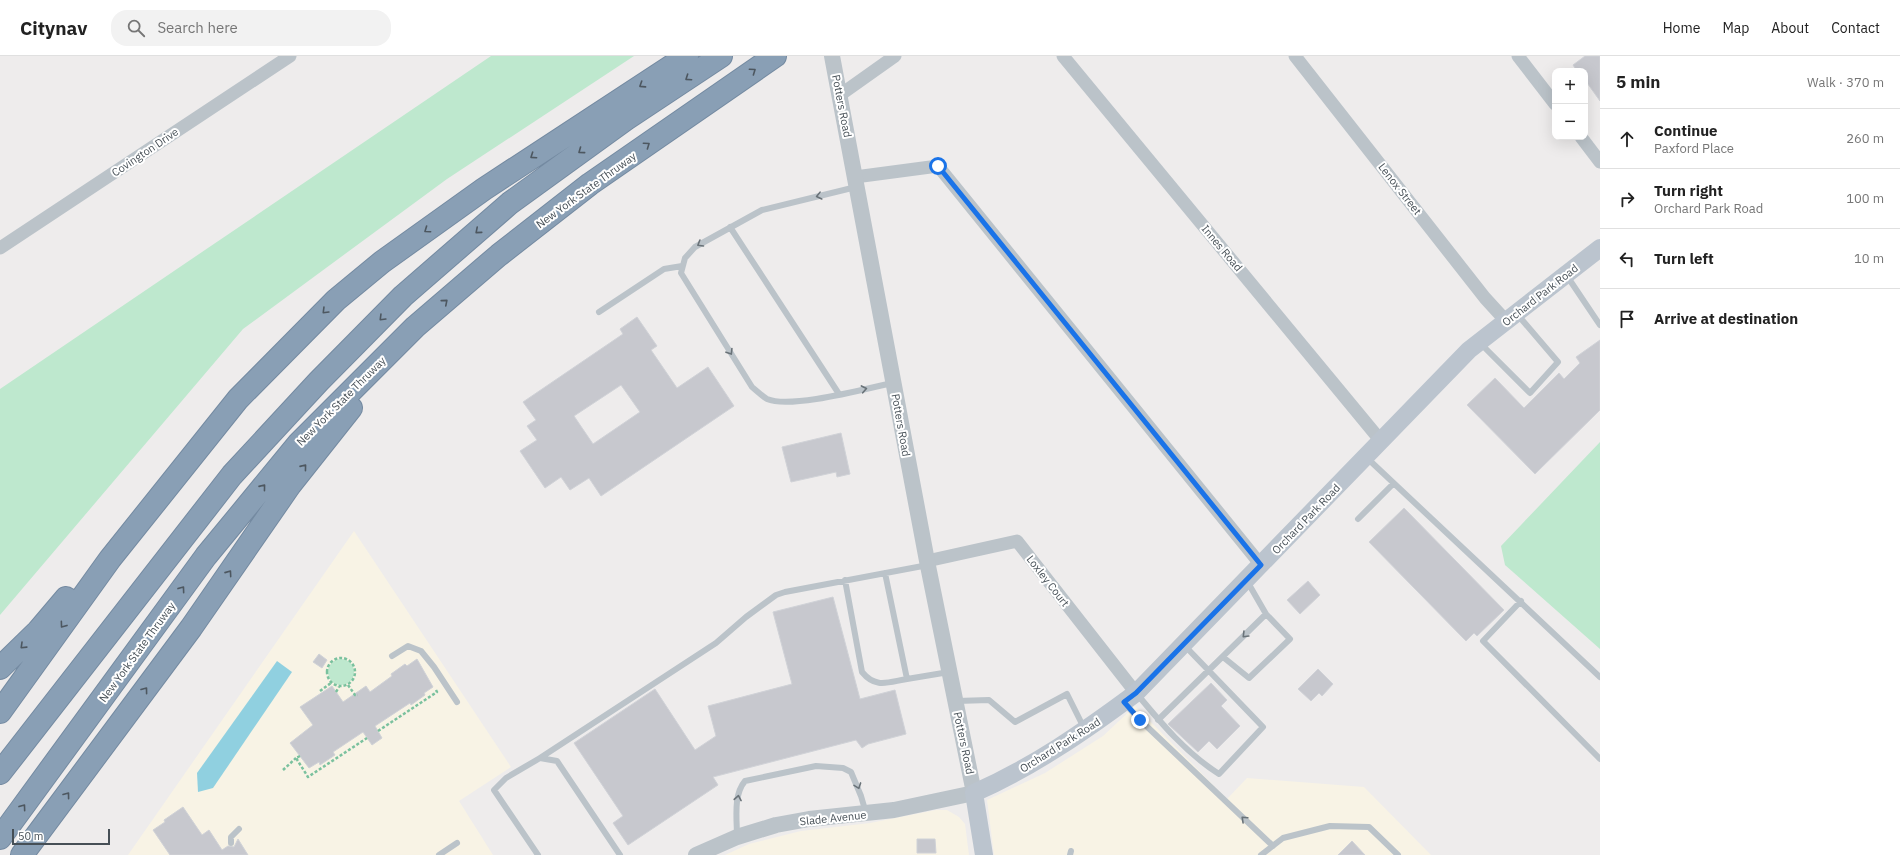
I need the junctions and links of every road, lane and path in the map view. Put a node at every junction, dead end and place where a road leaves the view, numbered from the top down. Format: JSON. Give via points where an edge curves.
{"nodes":[{"id":1,"x":290,"y":56,"type":"edge"},
{"id":2,"x":687,"y":56,"type":"edge"},
{"id":3,"x":721,"y":56,"type":"edge"},
{"id":4,"x":775,"y":56,"type":"edge"},
{"id":5,"x":832,"y":56,"type":"edge"},
{"id":6,"x":895,"y":56,"type":"edge"},
{"id":7,"x":1063,"y":56,"type":"edge"},
{"id":8,"x":1295,"y":56,"type":"edge"},
{"id":9,"x":1518,"y":56,"type":"edge"},
{"id":10,"x":840,"y":95,"type":"junction"},
{"id":11,"x":1552,"y":100,"type":"edge"},
{"id":12,"x":1583,"y":140,"type":"edge"},
{"id":13,"x":1600,"y":162,"type":"edge"},
{"id":14,"x":856,"y":182,"type":"junction"},
{"id":15,"x":730,"y":227,"type":"junction"},
{"id":16,"x":0,"y":248,"type":"edge"},
{"id":17,"x":1600,"y":248,"type":"edge"},
{"id":18,"x":682,"y":266,"type":"junction"},
{"id":19,"x":1566,"y":275,"type":"junction"},
{"id":20,"x":598,"y":312,"type":"dead end"},
{"id":21,"x":1511,"y":318,"type":"junction"},
{"id":22,"x":1600,"y":325,"type":"edge"},
{"id":23,"x":415,"y":327,"type":"junction"},
{"id":24,"x":1479,"y":342,"type":"junction"},
{"id":25,"x":894,"y":383,"type":"junction"},
{"id":26,"x":839,"y":394,"type":"junction"},
{"id":27,"x":1381,"y":441,"type":"junction"},
{"id":28,"x":1365,"y":457,"type":"junction"},
{"id":29,"x":1393,"y":484,"type":"junction"},
{"id":30,"x":1358,"y":519,"type":"dead end"},
{"id":31,"x":110,"y":559,"type":"junction"},
{"id":32,"x":927,"y":563,"type":"junction"},
{"id":33,"x":1261,"y":565,"type":"junction"},
{"id":34,"x":885,"y":573,"type":"junction"},
{"id":35,"x":845,"y":580,"type":"junction"},
{"id":36,"x":1246,"y":580,"type":"junction"},
{"id":37,"x":1521,"y":601,"type":"junction"},
{"id":38,"x":1266,"y":614,"type":"junction"},
{"id":39,"x":1184,"y":645,"type":"junction"},
{"id":40,"x":392,"y":656,"type":"dead end"},
{"id":41,"x":1223,"y":657,"type":"junction"},
{"id":42,"x":325,"y":663,"type":"dead end"},
{"id":43,"x":328,"y":666,"type":"junction"},
{"id":44,"x":0,"y":668,"type":"edge"},
{"id":45,"x":1210,"y":670,"type":"junction"},
{"id":46,"x":949,"y":672,"type":"junction"},
{"id":47,"x":1600,"y":676,"type":"edge"},
{"id":48,"x":907,"y":679,"type":"junction"},
{"id":49,"x":331,"y":683,"type":"junction"},
{"id":50,"x":348,"y":685,"type":"junction"},
{"id":51,"x":339,"y":687,"type":"junction"},
{"id":52,"x":434,"y":687,"type":"dead end"},
{"id":53,"x":320,"y":691,"type":"dead end"},
{"id":54,"x":336,"y":692,"type":"dead end"},
{"id":55,"x":358,"y":695,"type":"dead end"},
{"id":56,"x":1130,"y":698,"type":"junction"},
{"id":57,"x":955,"y":701,"type":"junction"},
{"id":58,"x":457,"y":702,"type":"dead end"},
{"id":59,"x":0,"y":712,"type":"edge"},
{"id":60,"x":1158,"y":720,"type":"junction"},
{"id":61,"x":378,"y":731,"type":"dead end"},
{"id":62,"x":1085,"y":731,"type":"junction"},
{"id":63,"x":367,"y":738,"type":"dead end"},
{"id":64,"x":540,"y":758,"type":"junction"},
{"id":65,"x":1600,"y":760,"type":"edge"},
{"id":66,"x":283,"y":770,"type":"dead end"},
{"id":67,"x":0,"y":773,"type":"edge"},
{"id":68,"x":974,"y":793,"type":"junction"},
{"id":69,"x":866,"y":815,"type":"junction"},
{"id":70,"x":239,"y":828,"type":"dead end"},
{"id":71,"x":737,"y":836,"type":"junction"},
{"id":72,"x":0,"y":838,"type":"edge"},
{"id":73,"x":232,"y":843,"type":"dead end"},
{"id":74,"x":457,"y":843,"type":"dead end"},
{"id":75,"x":1273,"y":846,"type":"junction"},
{"id":76,"x":24,"y":853,"type":"edge"},
{"id":77,"x":617,"y":854,"type":"edge"},
{"id":78,"x":438,"y":855,"type":"edge"},
{"id":79,"x":538,"y":855,"type":"edge"},
{"id":80,"x":696,"y":855,"type":"edge"},
{"id":81,"x":984,"y":855,"type":"edge"},
{"id":82,"x":1262,"y":855,"type":"edge"},
{"id":83,"x":1398,"y":855,"type":"edge"}],
"edges":[{"from":1,"to":16,"type":"street","name":"Covington Drive"},
{"from":2,"to":31,"type":"highway","one_way":true,"via":[[484,189],[382,262],[336,300],[238,399]]},
{"from":3,"to":67,"type":"highway","one_way":true,"via":[[626,119],[510,203],[403,296],[319,381],[232,475]]},
{"from":23,"to":4,"type":"highway","name":"New York State Thruway","one_way":true,"via":[[499,255],[590,184]]},
{"from":5,"to":10,"type":"street","name":"Potters Road"},
{"from":6,"to":10,"type":"street"},
{"from":7,"to":27,"type":"street","name":"Innes Road"},
{"from":8,"to":21,"type":"street","name":"Lenox Street","via":[[1485,298]]},
{"from":9,"to":11,"type":"street"},
{"from":10,"to":14,"type":"street","name":"Potters Road"},
{"from":12,"to":13,"type":"street"},
{"from":14,"to":15,"type":"lane","one_way":true,"via":[[762,210]]},
{"from":14,"to":25,"type":"street","name":"Potters Road"},
{"from":14,"to":33,"type":"street","via":[[938,166]]},
{"from":15,"to":18,"type":"lane","one_way":true,"via":[[695,247],[684,258]]},
{"from":15,"to":26,"type":"lane"},
{"from":17,"to":19,"type":"main road","name":"Orchard Park Road"},
{"from":18,"to":20,"type":"lane","via":[[664,269]]},
{"from":18,"to":26,"type":"lane","one_way":true,"via":[[681,273],[752,387],[766,398],[781,402]]},
{"from":19,"to":21,"type":"main road","name":"Orchard Park Road"},
{"from":19,"to":22,"type":"lane"},
{"from":21,"to":24,"type":"main road","name":"Orchard Park Road"},
{"from":21,"to":24,"type":"lane","via":[[1558,362],[1530,393]]},
{"from":72,"to":23,"type":"highway","name":"New York State Thruway","one_way":true,"via":[[206,556],[299,443]]},
{"from":76,"to":23,"type":"highway","one_way":true,"via":[[191,628],[290,485]]},
{"from":24,"to":27,"type":"main road","name":"Orchard Park Road"},
{"from":26,"to":25,"type":"lane","one_way":true},
{"from":25,"to":32,"type":"street","name":"Potters Road"},
{"from":27,"to":28,"type":"main road","name":"Orchard Park Road"},
{"from":28,"to":29,"type":"lane"},
{"from":28,"to":33,"type":"main road","name":"Orchard Park Road"},
{"from":29,"to":30,"type":"lane"},
{"from":29,"to":37,"type":"lane"},
{"from":31,"to":44,"type":"highway","one_way":true,"via":[[76,587],[38,631]]},
{"from":31,"to":59,"type":"highway","one_way":true},
{"from":32,"to":34,"type":"lane"},
{"from":32,"to":46,"type":"street","name":"Potters Road"},
{"from":32,"to":56,"type":"street","name":"Loxley Court","via":[[1017,541]]},
{"from":33,"to":36,"type":"main road","name":"Orchard Park Road"},
{"from":34,"to":35,"type":"lane"},
{"from":34,"to":48,"type":"lane"},
{"from":35,"to":48,"type":"lane","via":[[862,672],[869,681],[878,683]]},
{"from":35,"to":64,"type":"lane","via":[[776,595],[716,643]]},
{"from":36,"to":38,"type":"lane"},
{"from":36,"to":39,"type":"main road","name":"Orchard Park Road"},
{"from":37,"to":47,"type":"lane"},
{"from":37,"to":65,"type":"lane","via":[[1483,641]]},
{"from":38,"to":41,"type":"lane","one_way":true},
{"from":38,"to":41,"type":"lane","via":[[1290,639],[1249,678]]},
{"from":39,"to":45,"type":"lane"},
{"from":39,"to":56,"type":"main road","name":"Orchard Park Road"},
{"from":40,"to":58,"type":"lane","via":[[408,646],[421,651]]},
{"from":41,"to":45,"type":"lane"},
{"from":42,"to":43,"type":"path"},
{"from":43,"to":49,"type":"path","via":[[327,675]]},
{"from":43,"to":50,"type":"path","via":[[338,658],[350,661],[356,672]]},
{"from":45,"to":60,"type":"lane"},
{"from":45,"to":60,"type":"lane","via":[[1263,726],[1219,774],[1199,762]]},
{"from":46,"to":48,"type":"lane"},
{"from":46,"to":57,"type":"street","name":"Potters Road"},
{"from":49,"to":51,"type":"path"},
{"from":49,"to":53,"type":"path"},
{"from":50,"to":51,"type":"path"},
{"from":50,"to":55,"type":"path","via":[[355,695]]},
{"from":51,"to":54,"type":"path"},
{"from":52,"to":61,"type":"path","via":[[437,692]]},
{"from":56,"to":60,"type":"lane"},
{"from":56,"to":62,"type":"main road","name":"Orchard Park Road"},
{"from":75,"to":56,"type":"lane","one_way":true,"via":[[1140,720]]},
{"from":57,"to":62,"type":"lane","via":[[988,700],[1015,722],[1067,694]]},
{"from":57,"to":68,"type":"street","name":"Potters Road"},
{"from":62,"to":68,"type":"main road","name":"Orchard Park Road","via":[[1005,778]]},
{"from":63,"to":66,"type":"path","via":[[308,777],[298,757]]},
{"from":64,"to":77,"type":"lane","via":[[558,761]]},
{"from":64,"to":79,"type":"lane","via":[[506,778],[494,790]]},
{"from":68,"to":69,"type":"street","name":"Slade Avenue"},
{"from":68,"to":81,"type":"main road"},
{"from":69,"to":71,"type":"street","name":"Slade Avenue","via":[[809,819]]},
{"from":71,"to":69,"type":"lane","one_way":true,"via":[[737,801],[745,780],[816,766],[844,768],[851,772]]},
{"from":70,"to":73,"type":"lane","via":[[231,837]]},
{"from":71,"to":80,"type":"street","name":"Slade Avenue"},
{"from":74,"to":78,"type":"lane"},
{"from":75,"to":82,"type":"lane"},
{"from":75,"to":83,"type":"lane","via":[[1282,838],[1330,826],[1369,827]]}]}
